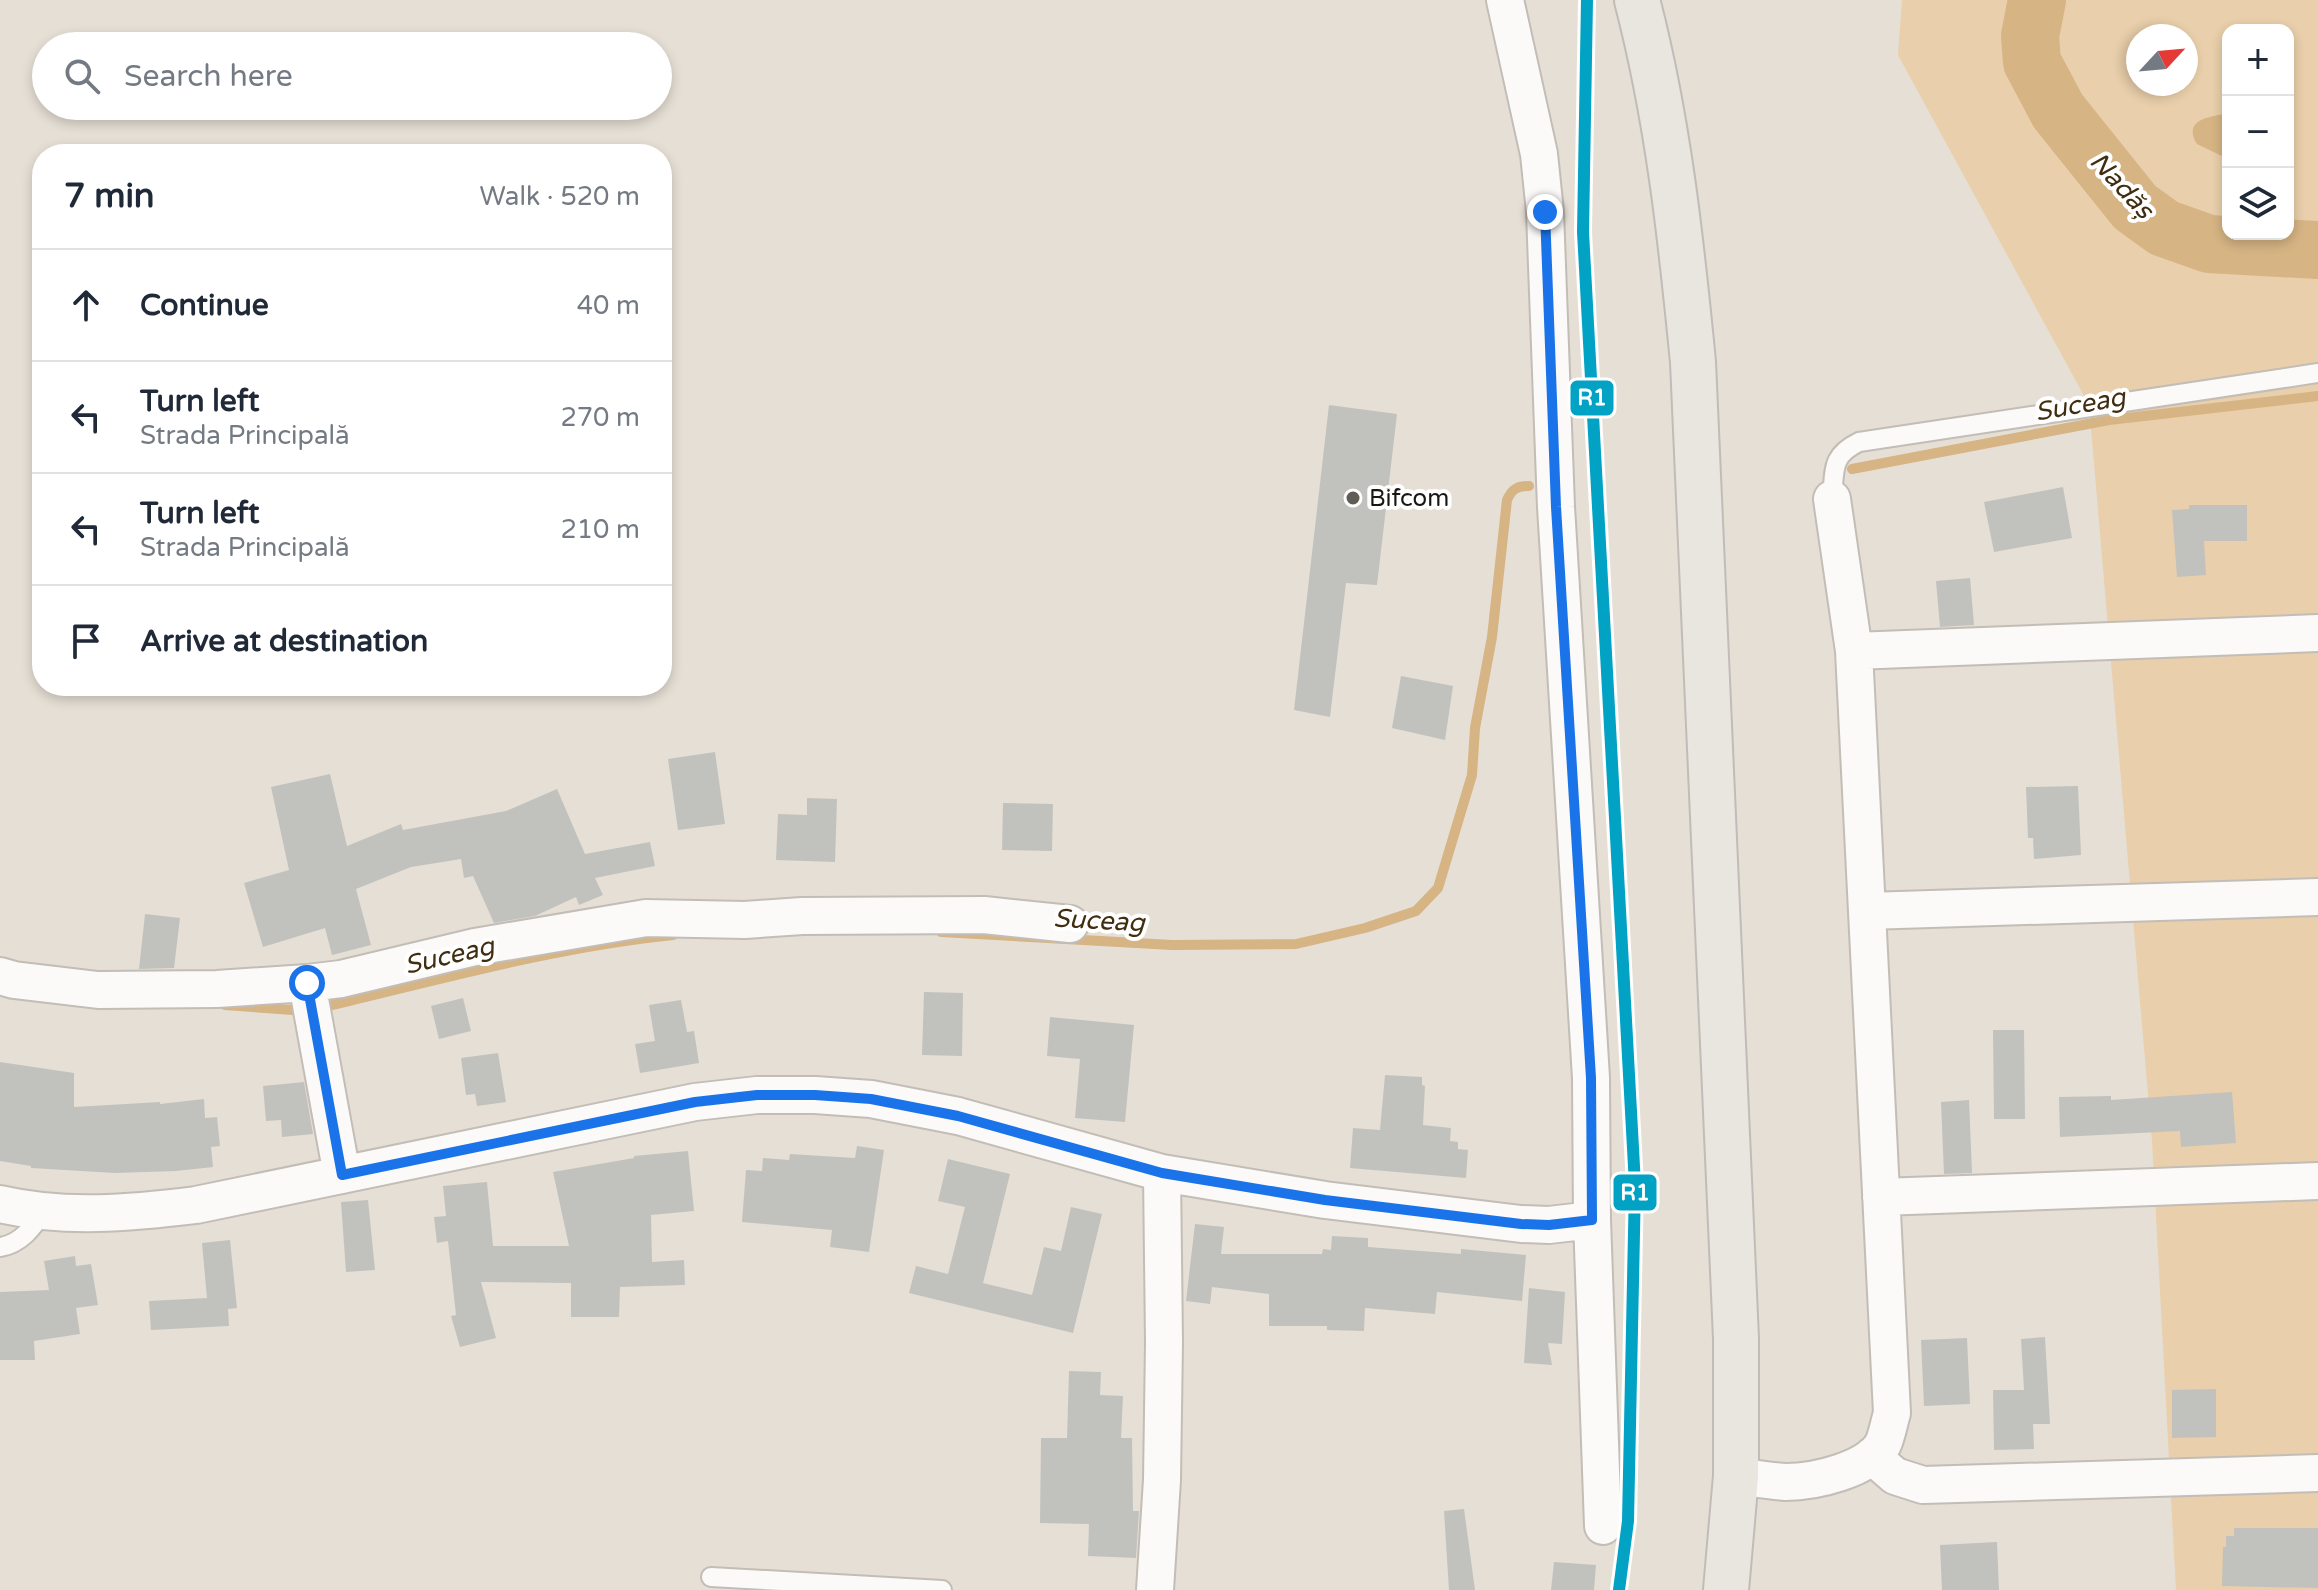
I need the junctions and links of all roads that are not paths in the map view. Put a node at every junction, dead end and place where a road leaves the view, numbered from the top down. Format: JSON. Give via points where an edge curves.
{"nodes":[{"id":1,"x":1505,"y":0,"type":"edge"},
{"id":2,"x":1637,"y":0,"type":"edge"},
{"id":3,"x":2318,"y":373,"type":"edge"},
{"id":4,"x":1832,"y":499,"type":"joint"},
{"id":5,"x":2318,"y":633,"type":"edge"},
{"id":6,"x":1854,"y":651,"type":"junction"},
{"id":7,"x":2318,"y":897,"type":"edge"},
{"id":8,"x":1867,"y":911,"type":"junction"},
{"id":9,"x":1070,"y":924,"type":"dead end"},
{"id":10,"x":0,"y":976,"type":"edge"},
{"id":11,"x":309,"y":1000,"type":"junction"},
{"id":12,"x":1162,"y":1173,"type":"junction"},
{"id":13,"x":342,"y":1175,"type":"junction"},
{"id":14,"x":2318,"y":1181,"type":"edge"},
{"id":15,"x":1881,"y":1197,"type":"junction"},
{"id":16,"x":0,"y":1204,"type":"edge"},
{"id":17,"x":44,"y":1211,"type":"junction"},
{"id":18,"x":1592,"y":1220,"type":"junction"},
{"id":19,"x":0,"y":1247,"type":"edge"},
{"id":20,"x":1872,"y":1456,"type":"junction"},
{"id":21,"x":2318,"y":1473,"type":"edge"},
{"id":22,"x":1736,"y":1476,"type":"junction"},
{"id":23,"x":1603,"y":1526,"type":"dead end"},
{"id":24,"x":711,"y":1577,"type":"dead end"},
{"id":25,"x":942,"y":1590,"type":"edge"},
{"id":26,"x":1155,"y":1590,"type":"edge"},
{"id":27,"x":1726,"y":1590,"type":"edge"}],
"edges":[{"from":1,"to":18,"type":"street","via":[[1539,154],[1545,212],[1556,507],[1587,987]]},
{"from":2,"to":22,"type":"main road","via":[[1669,146],[1693,377],[1730,1177]]},
{"from":3,"to":4,"type":"lane","via":[[1859,442],[1843,450],[1836,461]]},
{"from":4,"to":6,"type":"street"},
{"from":5,"to":6,"type":"street"},
{"from":6,"to":8,"type":"street"},
{"from":7,"to":8,"type":"street"},
{"from":8,"to":15,"type":"street"},
{"from":9,"to":11,"type":"street","via":[[984,915],[646,918],[475,947],[341,979]]},
{"from":10,"to":11,"type":"street","via":[[98,990],[217,989]]},
{"from":11,"to":13,"type":"street"},
{"from":12,"to":13,"type":"street","via":[[958,1116],[871,1099],[757,1095],[695,1102]]},
{"from":12,"to":18,"type":"street","via":[[1521,1224]]},
{"from":12,"to":26,"type":"street","via":[[1162,1480]]},
{"from":13,"to":17,"type":"street","via":[[146,1211]]},
{"from":14,"to":15,"type":"street"},
{"from":15,"to":20,"type":"street","via":[[1892,1413],[1883,1444]]},
{"from":16,"to":17,"type":"street"},
{"from":17,"to":19,"type":"lane","via":[[29,1232]]},
{"from":18,"to":23,"type":"street"},
{"from":20,"to":21,"type":"street","via":[[1895,1476],[1923,1485]]},
{"from":20,"to":22,"type":"street","via":[[1821,1479],[1787,1482]]},
{"from":22,"to":27,"type":"main road"},
{"from":24,"to":25,"type":"lane"}]}
